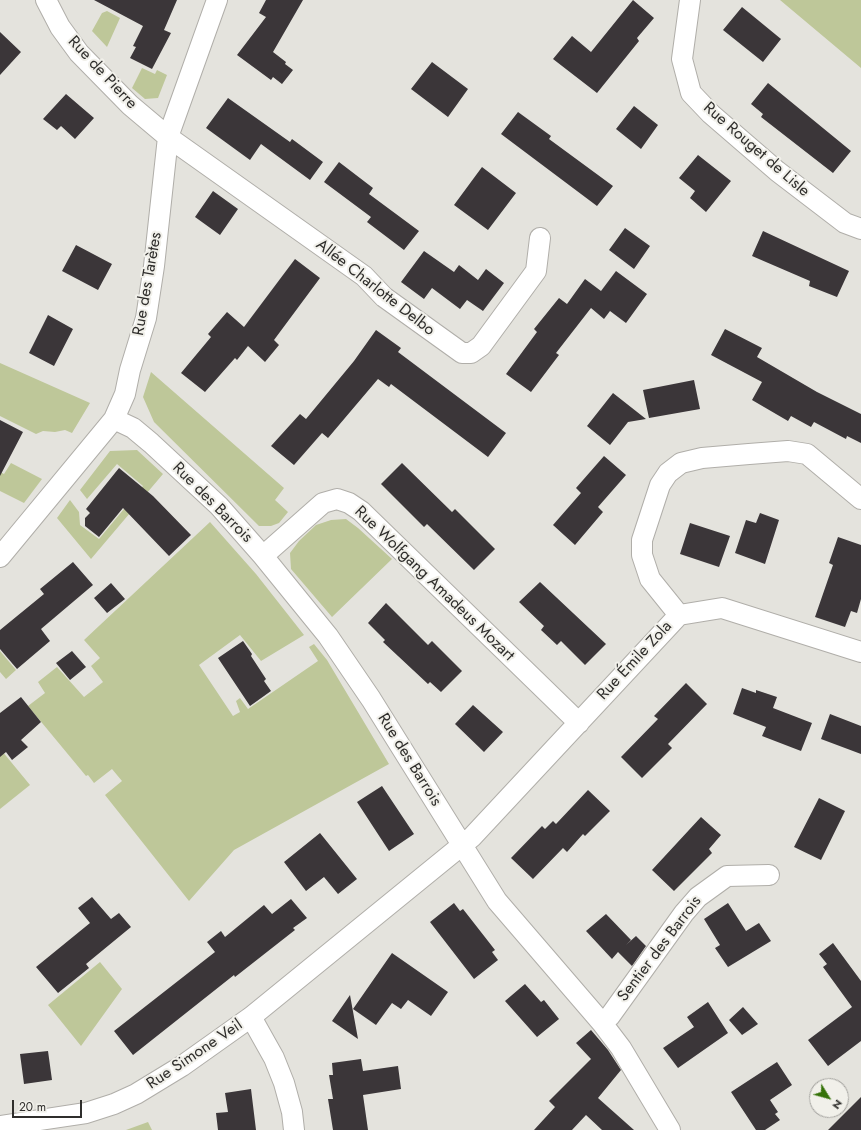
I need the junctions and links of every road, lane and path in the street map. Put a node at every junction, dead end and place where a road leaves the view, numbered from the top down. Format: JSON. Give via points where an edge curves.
{"nodes":[{"id":1,"x":46,"y":0,"type":"edge"},
{"id":2,"x":217,"y":0,"type":"edge"},
{"id":3,"x":690,"y":0,"type":"edge"},
{"id":4,"x":168,"y":137,"type":"junction"},
{"id":5,"x":861,"y":229,"type":"edge"},
{"id":6,"x":540,"y":238,"type":"dead end"},
{"id":7,"x":114,"y":419,"type":"junction"},
{"id":8,"x":861,"y":499,"type":"edge"},
{"id":9,"x":0,"y":556,"type":"edge"},
{"id":10,"x":263,"y":556,"type":"junction"},
{"id":11,"x":679,"y":615,"type":"junction"},
{"id":12,"x":861,"y":652,"type":"edge"},
{"id":13,"x":578,"y":722,"type":"junction"},
{"id":14,"x":462,"y":846,"type":"junction"},
{"id":15,"x":769,"y":875,"type":"dead end"},
{"id":16,"x":251,"y":1017,"type":"junction"},
{"id":17,"x":602,"y":1023,"type":"junction"},
{"id":18,"x":0,"y":1126,"type":"edge"},
{"id":19,"x":294,"y":1130,"type":"edge"},
{"id":20,"x":670,"y":1130,"type":"edge"}],
"edges":[{"from":1,"to":4,"type":"street","name":"Rue de Pierre","via":[[79,53],[130,106]]},
{"from":2,"to":4,"type":"street","name":"Rue des Tarètes"},
{"from":3,"to":5,"type":"street","name":"Rue Rouget de Lisle","via":[[682,59],[691,92],[711,114],[777,171],[845,223]]},
{"from":4,"to":6,"type":"street","name":"Allée Charlotte Delbo","via":[[364,276],[384,297],[462,354],[471,353],[481,346],[536,271]]},
{"from":4,"to":7,"type":"street","name":"Rue des Tarètes","via":[[146,318],[125,394]]},
{"from":7,"to":9,"type":"street","name":"Rue des Tarètes"},
{"from":7,"to":10,"type":"street","name":"Rue des Barrois","via":[[133,428],[160,451],[219,506]]},
{"from":8,"to":11,"type":"street","via":[[807,454],[772,452],[702,458],[681,463],[668,473],[660,485],[642,540],[642,554],[650,579]]},
{"from":10,"to":13,"type":"street","name":"Rue Wolfgang Amadeus Mozart","via":[[323,503],[337,499],[349,503],[361,511]]},
{"from":10,"to":14,"type":"street","name":"Rue des Barrois","via":[[328,636]]},
{"from":11,"to":12,"type":"street","name":"Rue Émile Zola","via":[[722,608]]},
{"from":11,"to":13,"type":"street","name":"Rue Émile Zola"},
{"from":13,"to":14,"type":"street","name":"Rue Émile Zola"},
{"from":14,"to":16,"type":"street","name":"Rue Simone Veil"},
{"from":14,"to":17,"type":"street","name":"Rue des Barrois","via":[[497,901]]},
{"from":15,"to":17,"type":"street","name":"Sentier des Barrois","via":[[727,876],[698,897],[610,1016]]},
{"from":16,"to":18,"type":"street","name":"Rue Simone Veil","via":[[182,1066],[136,1094],[114,1104],[86,1112]]},
{"from":16,"to":19,"type":"street","name":"Rue Simone Veil","via":[[274,1058],[284,1083]]},
{"from":17,"to":20,"type":"street","name":"Rue des Barrois","via":[[621,1048]]}]}
